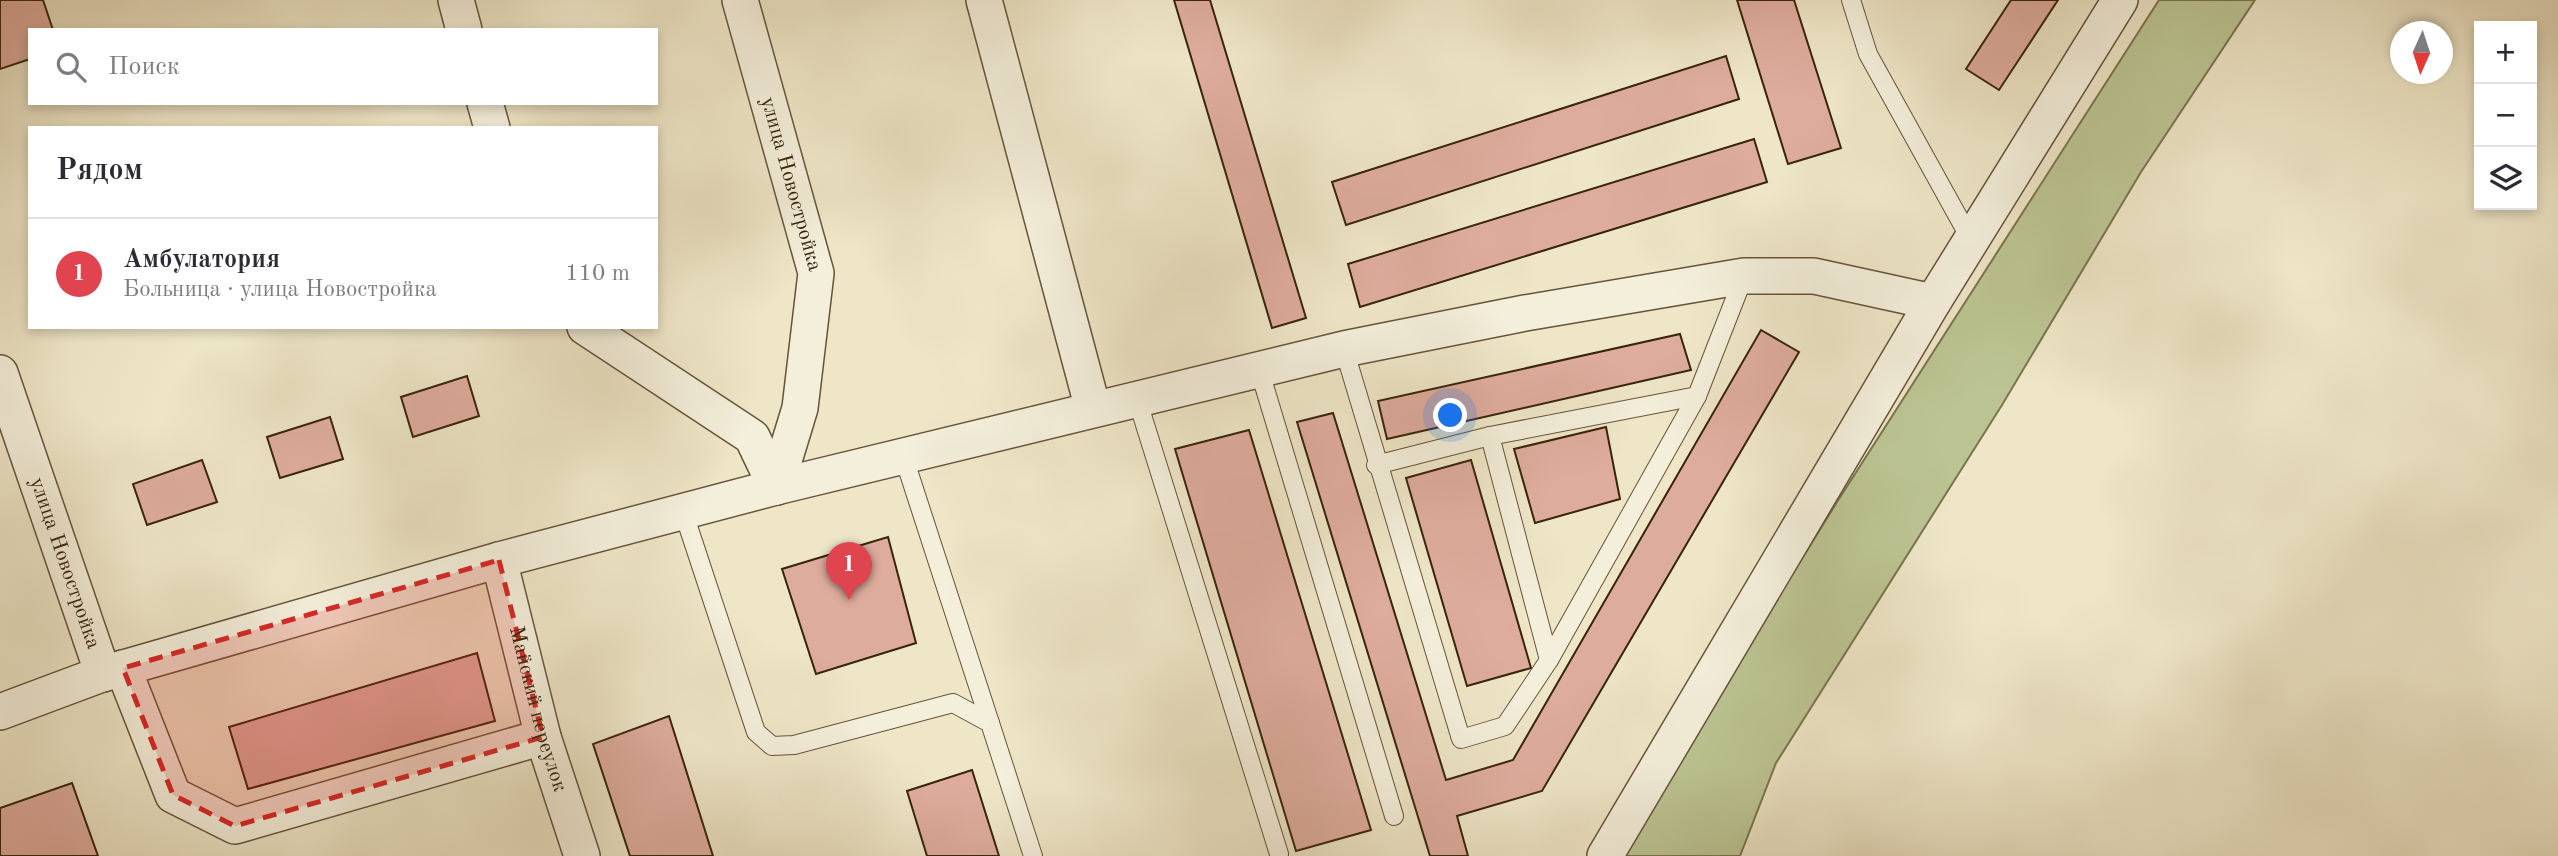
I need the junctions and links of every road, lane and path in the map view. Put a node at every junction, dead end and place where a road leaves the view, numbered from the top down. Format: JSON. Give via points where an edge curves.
{"nodes":[{"id":1,"x":456,"y":0,"type":"edge"},
{"id":2,"x":740,"y":0,"type":"edge"},
{"id":3,"x":984,"y":0,"type":"edge"},
{"id":4,"x":1851,"y":0,"type":"edge"},
{"id":5,"x":2120,"y":0,"type":"edge"},
{"id":6,"x":463,"y":28,"type":"edge"},
{"id":7,"x":486,"y":105,"type":"edge"},
{"id":8,"x":491,"y":126,"type":"edge"},
{"id":9,"x":1971,"y":240,"type":"junction"},
{"id":10,"x":1744,"y":276,"type":"junction"},
{"id":11,"x":1933,"y":302,"type":"junction"},
{"id":12,"x":588,"y":329,"type":"edge"},
{"id":13,"x":1344,"y":349,"type":"junction"},
{"id":14,"x":1259,"y":369,"type":"junction"},
{"id":15,"x":0,"y":373,"type":"edge"},
{"id":16,"x":1697,"y":396,"type":"junction"},
{"id":17,"x":1137,"y":399,"type":"junction"},
{"id":18,"x":1093,"y":409,"type":"junction"},
{"id":19,"x":1490,"y":436,"type":"junction"},
{"id":20,"x":904,"y":458,"type":"junction"},
{"id":21,"x":1376,"y":465,"type":"junction"},
{"id":22,"x":776,"y":487,"type":"junction"},
{"id":23,"x":684,"y":514,"type":"junction"},
{"id":24,"x":499,"y":560,"type":"junction"},
{"id":25,"x":1549,"y":660,"type":"junction"},
{"id":26,"x":113,"y":671,"type":"junction"},
{"id":27,"x":0,"y":712,"type":"edge"},
{"id":28,"x":990,"y":723,"type":"junction"},
{"id":29,"x":543,"y":737,"type":"junction"},
{"id":30,"x":1394,"y":816,"type":"dead end"},
{"id":31,"x":1279,"y":854,"type":"dead end"},
{"id":32,"x":582,"y":856,"type":"edge"},
{"id":33,"x":1033,"y":856,"type":"edge"},
{"id":34,"x":1605,"y":856,"type":"edge"}],
"edges":[{"from":1,"to":6,"type":"street"},
{"from":2,"to":22,"type":"street","name":"улица Новостройка","via":[[816,272],[800,408]]},
{"from":3,"to":18,"type":"street"},
{"from":4,"to":9,"type":"lane","via":[[1868,54]]},
{"from":5,"to":9,"type":"street"},
{"from":7,"to":8,"type":"street"},
{"from":9,"to":11,"type":"street"},
{"from":10,"to":11,"type":"street","via":[[1814,276]]},
{"from":10,"to":13,"type":"street"},
{"from":10,"to":16,"type":"lane"},
{"from":11,"to":34,"type":"street"},
{"from":12,"to":22,"type":"street","via":[[752,437]]},
{"from":13,"to":14,"type":"street"},
{"from":13,"to":21,"type":"lane"},
{"from":14,"to":17,"type":"street"},
{"from":14,"to":30,"type":"lane"},
{"from":15,"to":26,"type":"street","name":"улица Новостройка"},
{"from":16,"to":19,"type":"lane"},
{"from":16,"to":25,"type":"lane"},
{"from":17,"to":18,"type":"street"},
{"from":17,"to":31,"type":"lane"},
{"from":18,"to":20,"type":"street"},
{"from":19,"to":21,"type":"lane"},
{"from":19,"to":25,"type":"lane"},
{"from":20,"to":22,"type":"street"},
{"from":20,"to":28,"type":"lane"},
{"from":21,"to":25,"type":"lane","via":[[1461,739],[1505,726]]},
{"from":22,"to":23,"type":"street"},
{"from":23,"to":24,"type":"street"},
{"from":23,"to":28,"type":"lane","via":[[756,732],[772,746],[794,746],[953,704]]},
{"from":24,"to":26,"type":"street"},
{"from":24,"to":29,"type":"street","name":"Майский переулок"},
{"from":26,"to":27,"type":"street"},
{"from":26,"to":29,"type":"street","name":"улица Новостройка","via":[[173,795],[235,826]]},
{"from":28,"to":33,"type":"lane"},
{"from":29,"to":32,"type":"street","name":"Майский переулок"}]}
